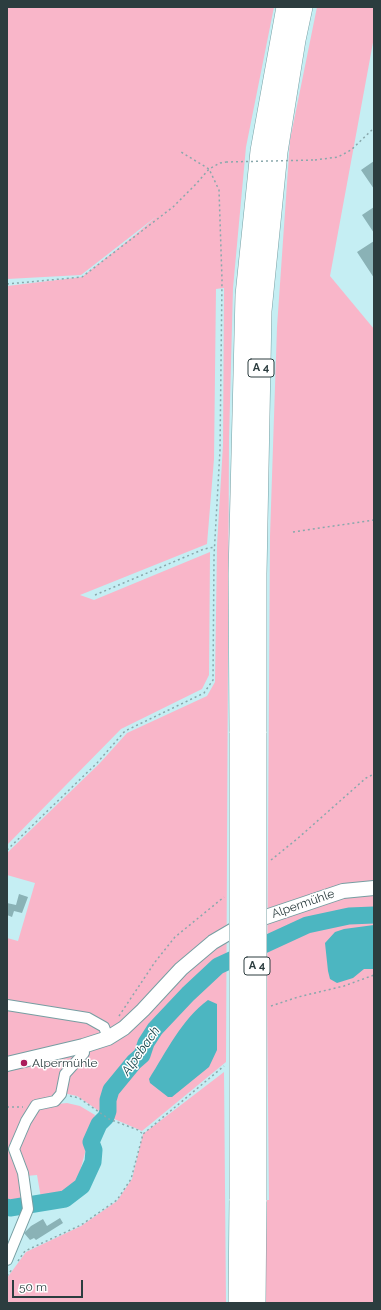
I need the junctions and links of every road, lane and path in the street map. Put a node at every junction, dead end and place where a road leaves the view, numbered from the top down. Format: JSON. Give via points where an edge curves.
{"nodes":[{"id":1,"x":286,"y":7,"type":"edge"},
{"id":2,"x":303,"y":7,"type":"edge"},
{"id":3,"x":374,"y":128,"type":"edge"},
{"id":4,"x":181,"y":152,"type":"dead end"},
{"id":5,"x":209,"y":169,"type":"junction"},
{"id":6,"x":7,"y":284,"type":"edge"},
{"id":7,"x":374,"y":520,"type":"edge"},
{"id":8,"x":293,"y":532,"type":"dead end"},
{"id":9,"x":215,"y":547,"type":"junction"},
{"id":10,"x":95,"y":595,"type":"dead end"},
{"id":11,"x":248,"y":733,"type":"junction"},
{"id":12,"x":7,"y":850,"type":"edge"},
{"id":13,"x":374,"y":888,"type":"edge"},
{"id":14,"x":7,"y":1005,"type":"edge"},
{"id":15,"x":108,"y":1038,"type":"junction"},
{"id":16,"x":83,"y":1046,"type":"junction"},
{"id":17,"x":7,"y":1064,"type":"edge"},
{"id":18,"x":61,"y":1094,"type":"junction"},
{"id":19,"x":36,"y":1105,"type":"junction"},
{"id":20,"x":7,"y":1107,"type":"edge"},
{"id":21,"x":248,"y":1199,"type":"junction"},
{"id":22,"x":7,"y":1260,"type":"edge"},
{"id":23,"x":7,"y":1276,"type":"edge"},
{"id":24,"x":238,"y":1303,"type":"edge"},
{"id":25,"x":256,"y":1303,"type":"edge"}],
"edges":[{"from":1,"to":11,"type":"highway","number":"A 4","via":[[260,151],[245,296],[238,574]]},
{"from":2,"to":11,"type":"highway","number":"A 4","via":[[278,152],[262,311],[257,574]]},
{"from":3,"to":5,"type":"path","bridge":true,"via":[[350,150],[338,157],[226,162]]},
{"from":4,"to":5,"type":"path"},
{"from":5,"to":6,"type":"path","via":[[173,207],[82,277]]},
{"from":5,"to":9,"type":"path","via":[[219,190],[222,280],[220,450]]},
{"from":7,"to":8,"type":"path"},
{"from":9,"to":10,"type":"path","via":[[204,549]]},
{"from":9,"to":12,"type":"path","via":[[213,680],[204,693],[125,731]]},
{"from":11,"to":21,"type":"highway","number":"A 4","bridge":true},
{"from":13,"to":15,"type":"main road","name":"Alpermühle","via":[[343,891],[242,925],[213,942],[181,969],[124,1028]]},
{"from":14,"to":15,"type":"street","via":[[88,1018],[104,1027]]},
{"from":15,"to":16,"type":"main road","name":"Alpermühle"},
{"from":16,"to":17,"type":"main road","name":"Alpermühle"},
{"from":16,"to":18,"type":"street","via":[[84,1052],[65,1074]]},
{"from":18,"to":19,"type":"street","via":[[55,1101]]},
{"from":18,"to":23,"type":"path","via":[[79,1098],[106,1117],[142,1134],[131,1179],[117,1200],[81,1225],[25,1251]]},
{"from":19,"to":20,"type":"path"},
{"from":19,"to":22,"type":"street","via":[[14,1149],[23,1174],[28,1209]]},
{"from":21,"to":24,"type":"highway","number":"A 4"},
{"from":21,"to":25,"type":"highway","number":"A 4"}]}
